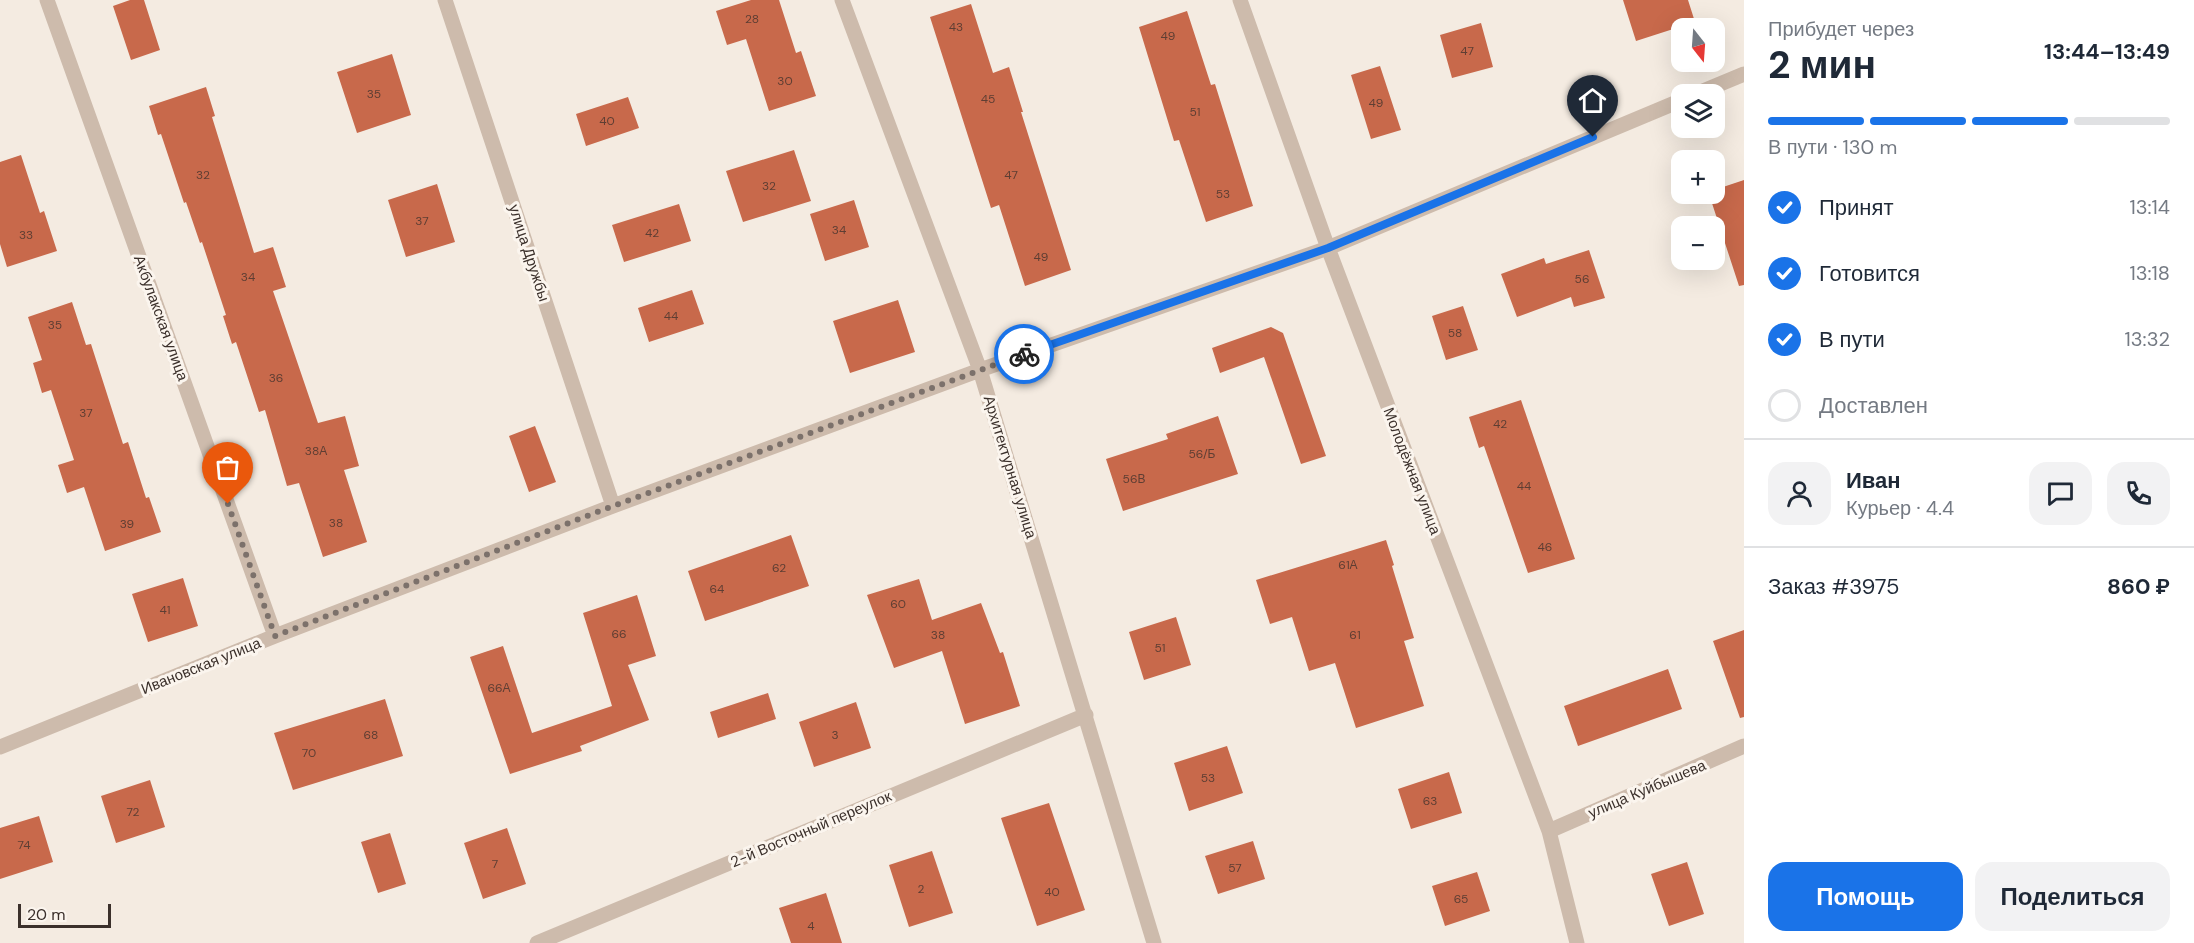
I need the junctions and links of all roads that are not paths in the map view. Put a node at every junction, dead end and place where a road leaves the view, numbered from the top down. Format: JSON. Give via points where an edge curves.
{"nodes":[{"id":1,"x":47,"y":0,"type":"edge"},
{"id":2,"x":445,"y":0,"type":"edge"},
{"id":3,"x":842,"y":0,"type":"edge"},
{"id":4,"x":1240,"y":0,"type":"edge"},
{"id":5,"x":1744,"y":74,"type":"edge"},
{"id":6,"x":1720,"y":84,"type":"edge"},
{"id":7,"x":1671,"y":105,"type":"edge"},
{"id":8,"x":1328,"y":248,"type":"junction"},
{"id":9,"x":980,"y":369,"type":"junction"},
{"id":10,"x":613,"y":506,"type":"junction"},
{"id":11,"x":275,"y":636,"type":"junction"},
{"id":12,"x":1086,"y":715,"type":"junction"},
{"id":13,"x":1744,"y":746,"type":"edge"},
{"id":14,"x":0,"y":747,"type":"edge"},
{"id":15,"x":1549,"y":831,"type":"junction"},
{"id":16,"x":537,"y":943,"type":"edge"},
{"id":17,"x":1154,"y":943,"type":"edge"},
{"id":18,"x":1577,"y":943,"type":"edge"}],
"edges":[{"from":1,"to":11,"type":"street","name":"Акбулакская улица"},
{"from":2,"to":10,"type":"street","name":"улица Дружбы"},
{"from":3,"to":9,"type":"street","name":"Архитектурная улица"},
{"from":4,"to":8,"type":"street","name":"Молодёжная улица"},
{"from":5,"to":6,"type":"street"},
{"from":7,"to":8,"type":"street","name":"Ивановская улица"},
{"from":8,"to":9,"type":"street","name":"Ивановская улица"},
{"from":8,"to":15,"type":"street","name":"Молодёжная улица"},
{"from":9,"to":10,"type":"street","name":"Ивановская улица"},
{"from":9,"to":12,"type":"street","name":"Архитектурная улица"},
{"from":10,"to":11,"type":"street","name":"Ивановская улица"},
{"from":11,"to":14,"type":"street","name":"Ивановская улица"},
{"from":12,"to":16,"type":"street","name":"2-й Восточный переулок"},
{"from":12,"to":17,"type":"street","name":"Архитектурная улица"},
{"from":13,"to":15,"type":"street","name":"улица Куйбышева"},
{"from":15,"to":18,"type":"street","name":"Молодёжная улица"}]}
